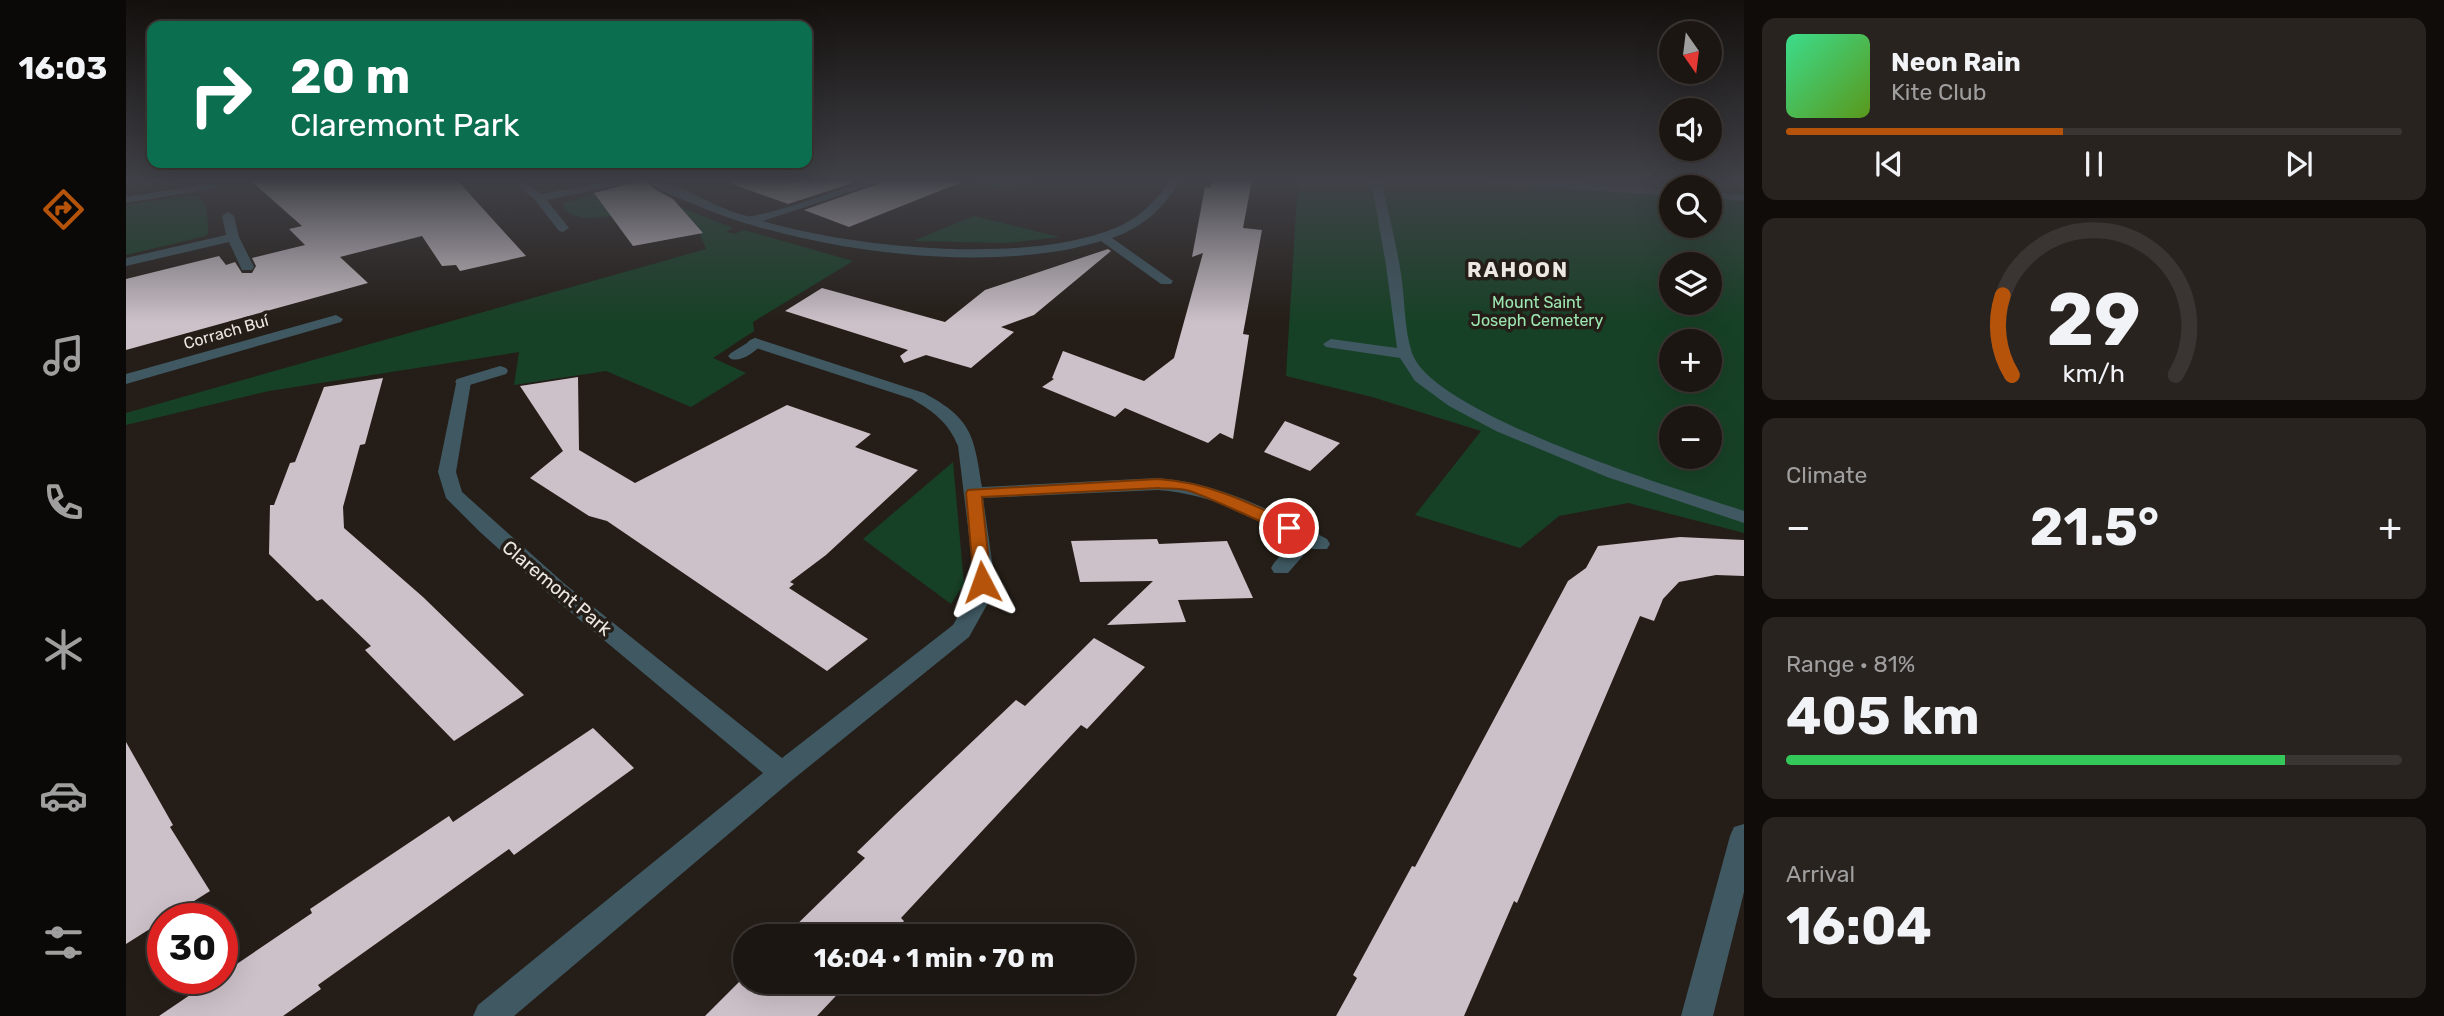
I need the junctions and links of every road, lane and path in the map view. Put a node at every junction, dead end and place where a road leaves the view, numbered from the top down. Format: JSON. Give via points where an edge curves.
{"nodes":[{"id":1,"x":231,"y":227,"type":"edge"},
{"id":2,"x":777,"y":227,"type":"edge"},
{"id":3,"x":1123,"y":227,"type":"edge"},
{"id":4,"x":1386,"y":227,"type":"edge"},
{"id":5,"x":233,"y":237,"type":"junction"},
{"id":6,"x":1103,"y":237,"type":"junction"},
{"id":7,"x":126,"y":262,"type":"edge"},
{"id":8,"x":247,"y":267,"type":"dead end"},
{"id":9,"x":1166,"y":281,"type":"dead end"},
{"id":10,"x":335,"y":319,"type":"dead end"},
{"id":11,"x":1331,"y":344,"type":"dead end"},
{"id":12,"x":745,"y":350,"type":"dead end"},
{"id":13,"x":1405,"y":354,"type":"junction"},
{"id":14,"x":500,"y":371,"type":"dead end"},
{"id":15,"x":126,"y":379,"type":"edge"},
{"id":16,"x":974,"y":493,"type":"junction"},
{"id":17,"x":1744,"y":517,"type":"edge"},
{"id":18,"x":1281,"y":568,"type":"dead end"},
{"id":19,"x":782,"y":774,"type":"junction"},
{"id":20,"x":1744,"y":836,"type":"edge"},
{"id":21,"x":489,"y":1016,"type":"edge"},
{"id":22,"x":1697,"y":1016,"type":"edge"}],
"edges":[{"from":1,"to":5,"type":"street"},
{"from":2,"to":6,"type":"street","via":[[828,240],[929,250],[1020,249]]},
{"from":3,"to":6,"type":"street"},
{"from":4,"to":13,"type":"street"},
{"from":5,"to":7,"type":"street"},
{"from":5,"to":8,"type":"street"},
{"from":6,"to":9,"type":"street"},
{"from":10,"to":15,"type":"street","name":"Corrach Buí"},
{"from":11,"to":13,"type":"street"},
{"from":12,"to":16,"type":"street","via":[[918,396],[937,407],[964,435]]},
{"from":13,"to":17,"type":"street","via":[[1407,365],[1424,382],[1490,420],[1654,490]]},
{"from":14,"to":19,"type":"street","name":"Claremont Park","via":[[463,382],[447,472],[453,494],[558,590]]},
{"from":16,"to":18,"type":"street","via":[[1186,485],[1236,502],[1313,541]]},
{"from":16,"to":19,"type":"street","via":[[982,594],[967,623]]},
{"from":19,"to":21,"type":"street"},
{"from":20,"to":22,"type":"street"}]}
